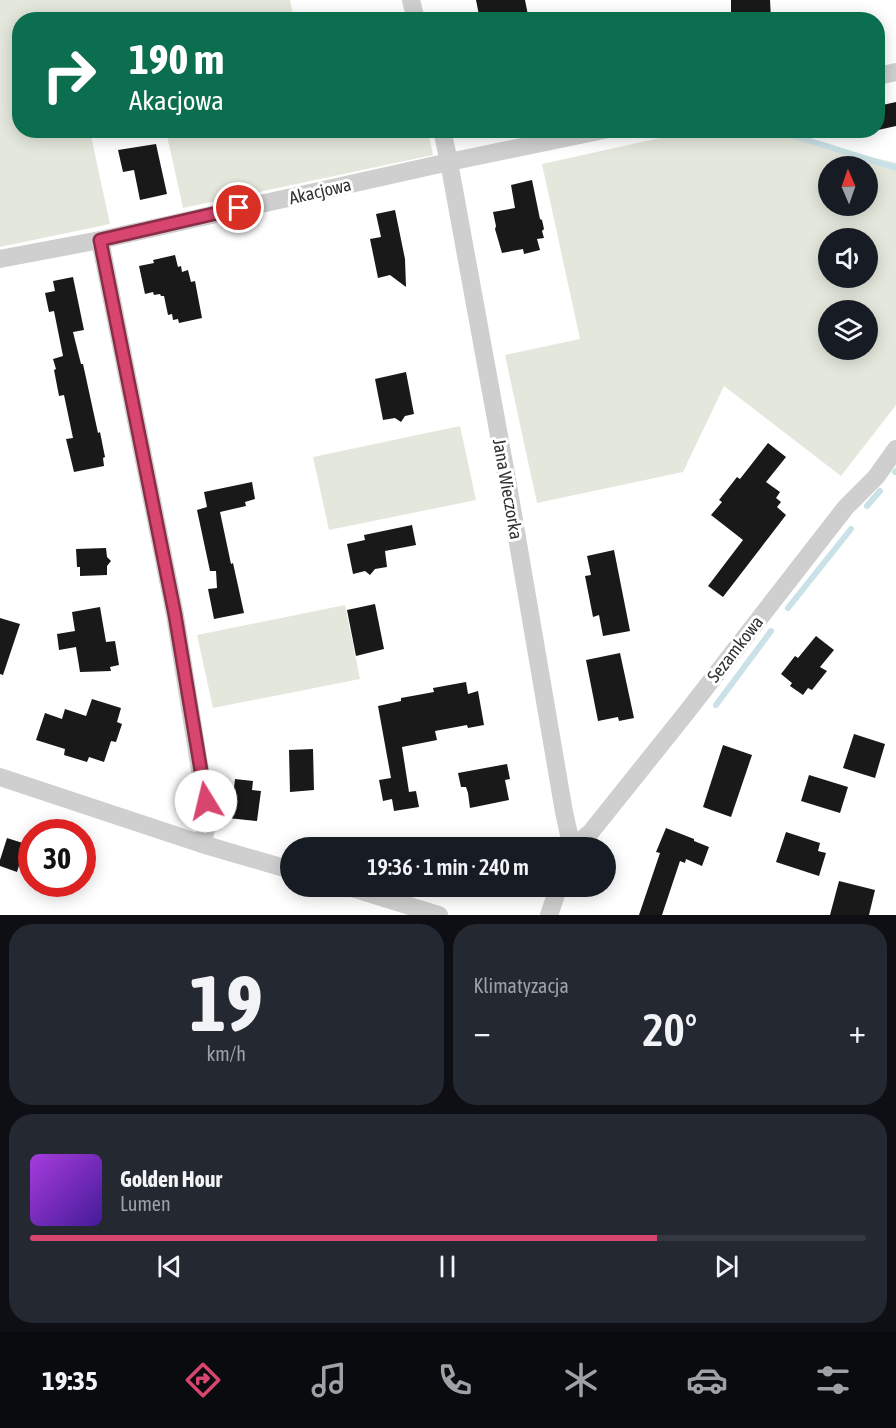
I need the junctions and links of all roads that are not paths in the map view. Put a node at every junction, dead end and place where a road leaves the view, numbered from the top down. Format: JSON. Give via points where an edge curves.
{"nodes":[{"id":1,"x":444,"y":138,"type":"edge"},
{"id":2,"x":565,"y":138,"type":"edge"},
{"id":3,"x":449,"y":162,"type":"junction"},
{"id":4,"x":100,"y":240,"type":"junction"},
{"id":5,"x":0,"y":259,"type":"edge"},
{"id":6,"x":896,"y":449,"type":"edge"},
{"id":7,"x":0,"y":777,"type":"edge"},
{"id":8,"x":570,"y":837,"type":"edge"},
{"id":9,"x":585,"y":837,"type":"edge"},
{"id":10,"x":202,"y":844,"type":"junction"},
{"id":11,"x":280,"y":867,"type":"edge"},
{"id":12,"x":381,"y":897,"type":"edge"},
{"id":13,"x":555,"y":897,"type":"edge"},
{"id":14,"x":440,"y":915,"type":"edge"},
{"id":15,"x":549,"y":915,"type":"edge"}],
"edges":[{"from":1,"to":3,"type":"street","name":"Jana Wieczorka"},
{"from":2,"to":3,"type":"street","name":"Akacjowa"},
{"from":3,"to":4,"type":"street","name":"Akacjowa"},
{"from":3,"to":8,"type":"street","name":"Jana Wieczorka"},
{"from":4,"to":5,"type":"street","name":"Akacjowa"},
{"from":4,"to":10,"type":"street","via":[[175,615],[206,801],[207,826]]},
{"from":6,"to":9,"type":"street","name":"Sezamkowa"},
{"from":7,"to":10,"type":"street"},
{"from":10,"to":11,"type":"street"},
{"from":12,"to":14,"type":"street"},
{"from":13,"to":15,"type":"street"}]}
